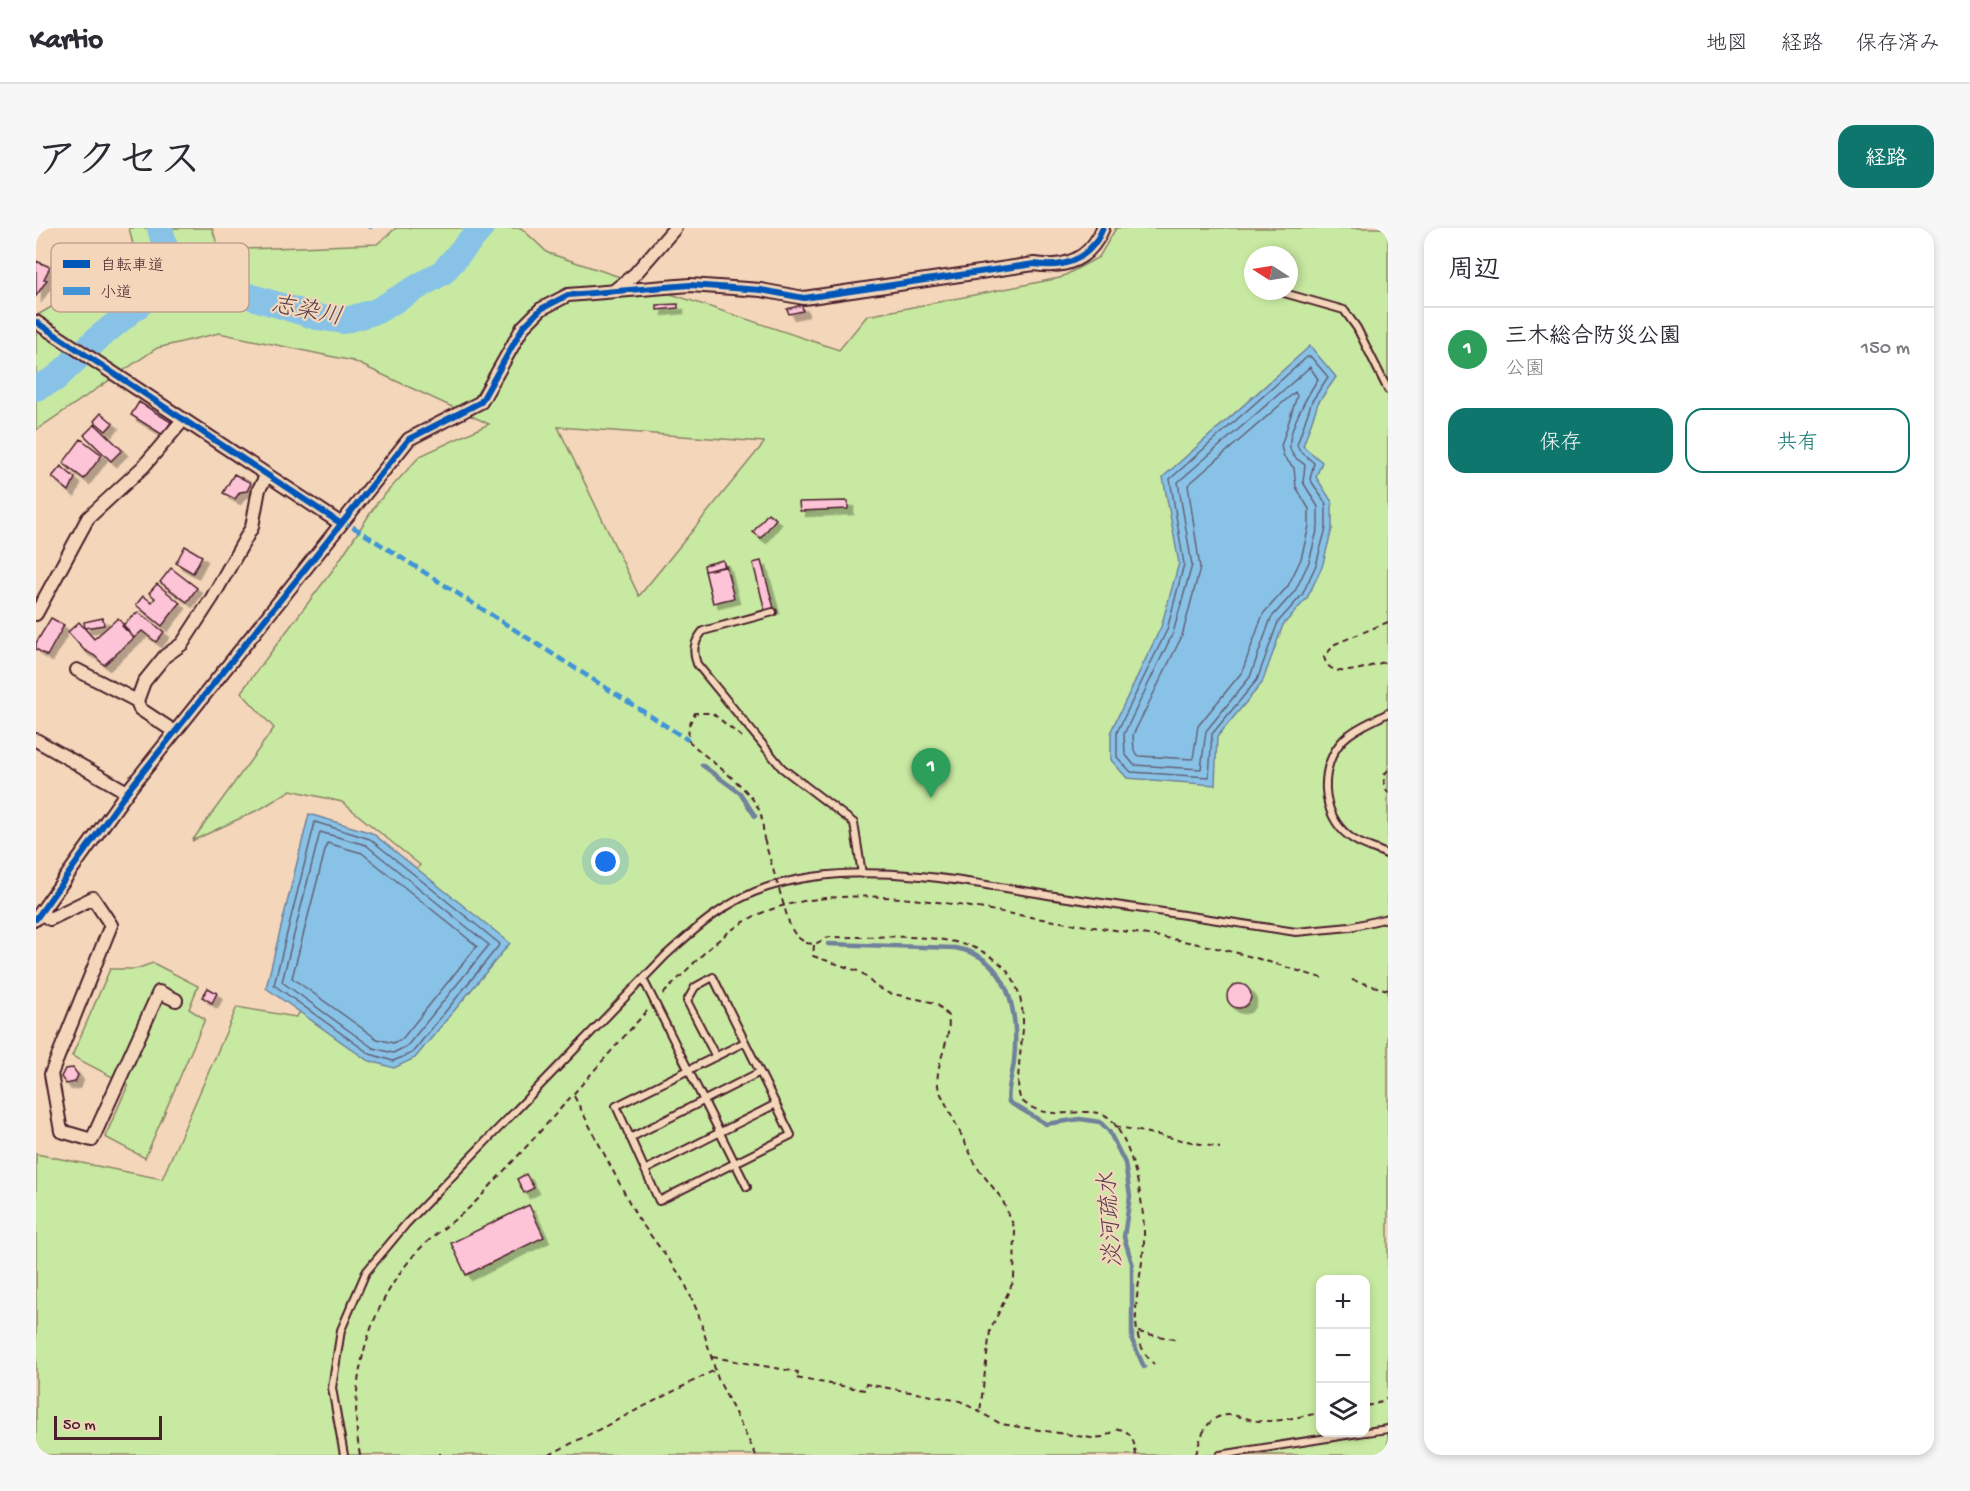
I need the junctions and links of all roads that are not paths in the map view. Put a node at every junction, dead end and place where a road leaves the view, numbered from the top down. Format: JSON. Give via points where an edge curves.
{"nodes":[{"id":1,"x":675,"y":228,"type":"edge"},
{"id":2,"x":1103,"y":228,"type":"edge"},
{"id":3,"x":615,"y":290,"type":"junction"},
{"id":4,"x":1298,"y":297,"type":"edge"},
{"id":5,"x":36,"y":322,"type":"edge"},
{"id":6,"x":1388,"y":390,"type":"edge"},
{"id":7,"x":183,"y":420,"type":"junction"},
{"id":8,"x":267,"y":475,"type":"junction"},
{"id":9,"x":340,"y":523,"type":"junction"},
{"id":10,"x":773,"y":612,"type":"dead end"},
{"id":11,"x":36,"y":614,"type":"edge"},
{"id":12,"x":77,"y":670,"type":"dead end"},
{"id":13,"x":137,"y":700,"type":"junction"},
{"id":14,"x":1388,"y":713,"type":"edge"},
{"id":15,"x":175,"y":732,"type":"junction"},
{"id":16,"x":36,"y":740,"type":"edge"},
{"id":17,"x":127,"y":792,"type":"junction"},
{"id":18,"x":1388,"y":855,"type":"edge"},
{"id":19,"x":862,"y":874,"type":"junction"},
{"id":20,"x":38,"y":916,"type":"edge"},
{"id":21,"x":1388,"y":918,"type":"edge"},
{"id":22,"x":643,"y":979,"type":"junction"},
{"id":23,"x":176,"y":1000,"type":"dead end"},
{"id":24,"x":745,"y":1042,"type":"junction"},
{"id":25,"x":716,"y":1057,"type":"junction"},
{"id":26,"x":689,"y":1071,"type":"junction"},
{"id":27,"x":760,"y":1072,"type":"junction"},
{"id":28,"x":704,"y":1101,"type":"junction"},
{"id":29,"x":776,"y":1104,"type":"junction"},
{"id":30,"x":720,"y":1132,"type":"junction"},
{"id":31,"x":630,"y":1138,"type":"junction"},
{"id":32,"x":735,"y":1163,"type":"junction"},
{"id":33,"x":645,"y":1170,"type":"junction"},
{"id":34,"x":747,"y":1187,"type":"dead end"},
{"id":35,"x":1388,"y":1429,"type":"edge"},
{"id":36,"x":1370,"y":1431,"type":"edge"},
{"id":37,"x":1333,"y":1437,"type":"edge"},
{"id":38,"x":344,"y":1455,"type":"edge"},
{"id":39,"x":1220,"y":1455,"type":"edge"}],
"edges":[{"from":1,"to":3,"type":"street"},
{"from":2,"to":3,"type":"street","via":[[1080,258],[1056,268],[1034,264],[804,298],[761,290],[690,285]]},
{"from":3,"to":9,"type":"street","via":[[568,295],[541,309],[522,327],[481,402],[409,439]]},
{"from":4,"to":6,"type":"lane","via":[[1344,310]]},
{"from":5,"to":7,"type":"street"},
{"from":7,"to":8,"type":"street"},
{"from":7,"to":11,"type":"street","via":[[143,466],[88,518]]},
{"from":8,"to":9,"type":"street"},
{"from":8,"to":13,"type":"street","via":[[252,527],[212,598],[182,644],[165,656],[144,682]]},
{"from":9,"to":15,"type":"street"},
{"from":10,"to":19,"type":"lane","via":[[703,631],[694,646],[697,664],[782,768],[854,823]]},
{"from":12,"to":13,"type":"street"},
{"from":13,"to":15,"type":"street","via":[[140,709]]},
{"from":14,"to":18,"type":"lane","via":[[1341,742],[1329,764],[1325,785],[1330,810],[1343,831],[1359,843]]},
{"from":15,"to":17,"type":"street"},
{"from":16,"to":17,"type":"street"},
{"from":17,"to":20,"type":"street"},
{"from":19,"to":21,"type":"lane","via":[[975,883],[1296,932],[1350,927]]},
{"from":19,"to":22,"type":"lane","via":[[797,880],[735,901],[691,932]]},
{"from":20,"to":23,"type":"street","via":[[50,920],[93,898],[111,925],[51,1074],[62,1131],[92,1140],[159,992]]},
{"from":22,"to":26,"type":"lane"},
{"from":22,"to":38,"type":"lane","via":[[406,1224],[366,1272],[341,1330],[332,1388]]},
{"from":24,"to":25,"type":"lane"},
{"from":24,"to":25,"type":"lane","via":[[713,977],[695,987],[687,1001]]},
{"from":24,"to":27,"type":"lane"},
{"from":25,"to":26,"type":"lane"},
{"from":26,"to":28,"type":"lane"},
{"from":26,"to":31,"type":"lane","via":[[616,1106]]},
{"from":27,"to":28,"type":"lane"},
{"from":27,"to":29,"type":"lane"},
{"from":28,"to":30,"type":"lane"},
{"from":28,"to":31,"type":"lane"},
{"from":29,"to":30,"type":"lane"},
{"from":29,"to":32,"type":"lane","via":[[791,1135]]},
{"from":30,"to":32,"type":"lane"},
{"from":30,"to":33,"type":"lane"},
{"from":31,"to":33,"type":"lane"},
{"from":32,"to":33,"type":"lane","via":[[659,1201]]},
{"from":32,"to":34,"type":"lane"},
{"from":35,"to":36,"type":"lane"},
{"from":37,"to":39,"type":"lane"}]}
